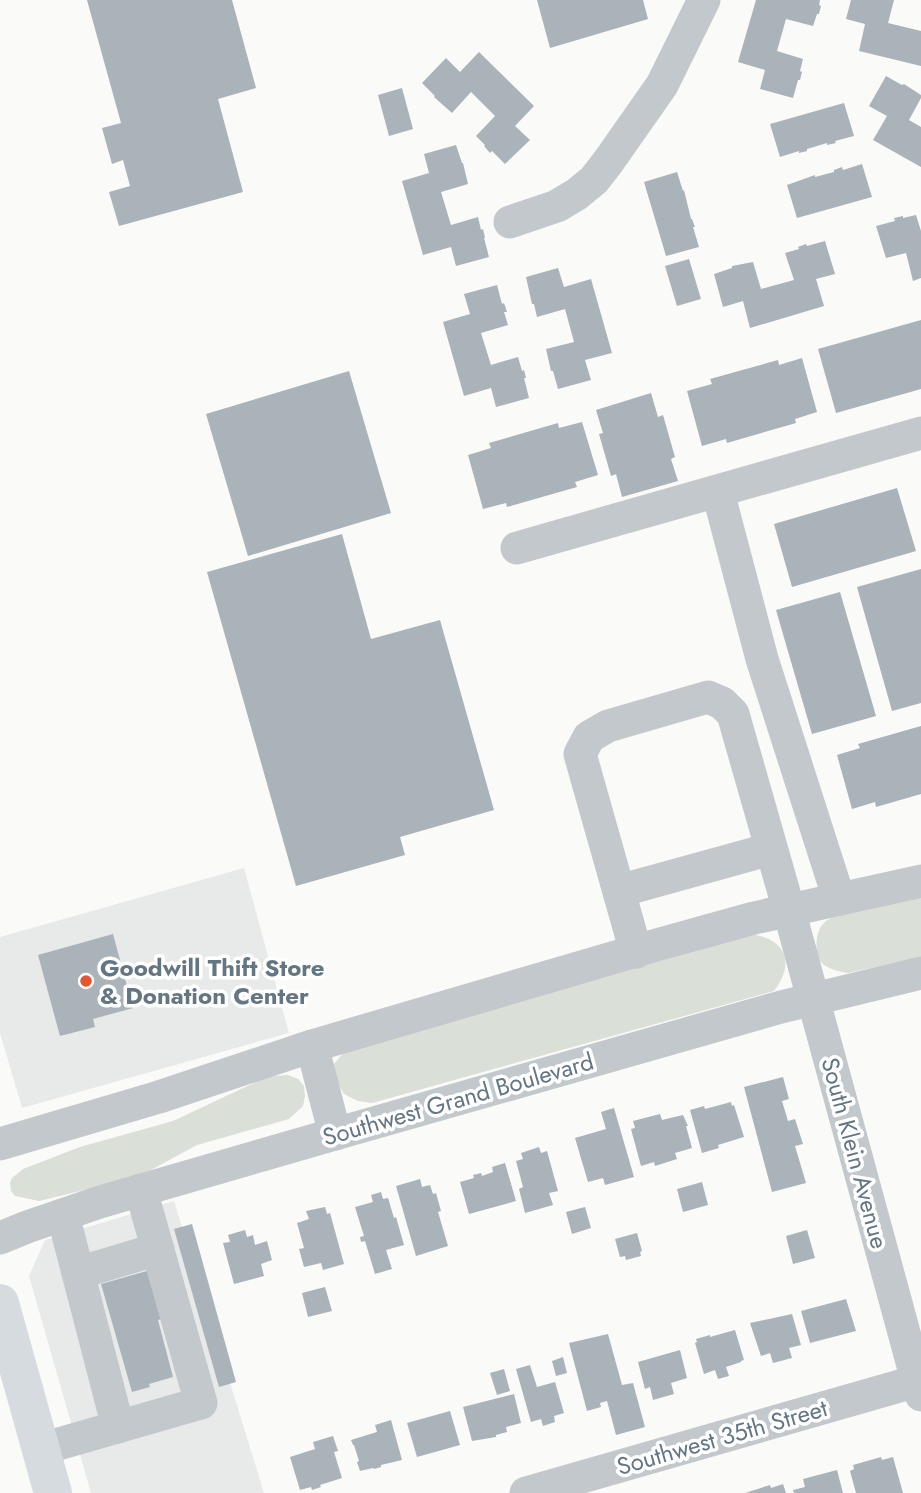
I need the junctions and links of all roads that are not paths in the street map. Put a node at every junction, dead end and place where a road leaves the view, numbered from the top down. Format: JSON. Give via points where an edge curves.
{"nodes":[{"id":1,"x":705,"y":0,"type":"edge"},
{"id":2,"x":510,"y":222,"type":"dead end"},
{"id":3,"x":921,"y":433,"type":"edge"},
{"id":4,"x":718,"y":492,"type":"junction"},
{"id":5,"x":517,"y":548,"type":"dead end"},
{"id":6,"x":771,"y":849,"type":"junction"},
{"id":7,"x":921,"y":881,"type":"edge"},
{"id":8,"x":619,"y":891,"type":"junction"},
{"id":9,"x":839,"y":900,"type":"junction"},
{"id":10,"x":789,"y":911,"type":"junction"},
{"id":11,"x":636,"y":952,"type":"junction"},
{"id":12,"x":921,"y":974,"type":"edge"},
{"id":13,"x":813,"y":998,"type":"junction"},
{"id":14,"x":312,"y":1046,"type":"junction"},
{"id":15,"x":335,"y":1134,"type":"junction"},
{"id":16,"x":0,"y":1144,"type":"edge"},
{"id":17,"x":141,"y":1190,"type":"junction"},
{"id":18,"x":63,"y":1215,"type":"junction"},
{"id":19,"x":0,"y":1238,"type":"edge"},
{"id":20,"x":158,"y":1250,"type":"junction"},
{"id":21,"x":78,"y":1273,"type":"junction"},
{"id":22,"x":0,"y":1303,"type":"edge"},
{"id":23,"x":6,"y":1347,"type":"edge"},
{"id":24,"x":919,"y":1388,"type":"edge"},
{"id":25,"x":118,"y":1427,"type":"junction"},
{"id":26,"x":41,"y":1449,"type":"junction"},
{"id":27,"x":53,"y":1493,"type":"edge"},
{"id":28,"x":526,"y":1493,"type":"edge"}],
"edges":[{"from":1,"to":2,"type":"street","via":[[662,85],[594,180],[557,206]]},
{"from":3,"to":4,"type":"street"},
{"from":4,"to":5,"type":"street"},
{"from":4,"to":9,"type":"street","via":[[762,659]]},
{"from":6,"to":8,"type":"street"},
{"from":6,"to":8,"type":"street","name":"South Klein Avenue","via":[[733,714],[708,697],[608,726],[589,737],[580,754]]},
{"from":6,"to":10,"type":"street","name":"South Klein Avenue"},
{"from":7,"to":9,"type":"street"},
{"from":8,"to":11,"type":"street"},
{"from":9,"to":10,"type":"street"},
{"from":10,"to":11,"type":"street"},
{"from":10,"to":13,"type":"street","name":"South Klein Avenue"},
{"from":11,"to":14,"type":"street"},
{"from":12,"to":13,"type":"street","name":"Southwest Grand Boulevard"},
{"from":13,"to":15,"type":"street","name":"Southwest Grand Boulevard"},
{"from":13,"to":24,"type":"street","name":"South Klein Avenue"},
{"from":14,"to":15,"type":"street"},
{"from":14,"to":16,"type":"street"},
{"from":15,"to":17,"type":"street","name":"Southwest Grand Boulevard"},
{"from":17,"to":18,"type":"street","name":"Southwest Grand Boulevard"},
{"from":17,"to":20,"type":"street"},
{"from":18,"to":19,"type":"street","name":"Southwest Grand Boulevard"},
{"from":18,"to":21,"type":"street"},
{"from":20,"to":21,"type":"street"},
{"from":20,"to":25,"type":"street","via":[[201,1403]]},
{"from":21,"to":25,"type":"street"},
{"from":22,"to":23,"type":"main road"},
{"from":23,"to":26,"type":"main road"},
{"from":24,"to":28,"type":"street","name":"Southwest 35th Street"},
{"from":25,"to":26,"type":"street"},
{"from":26,"to":27,"type":"main road"}]}
